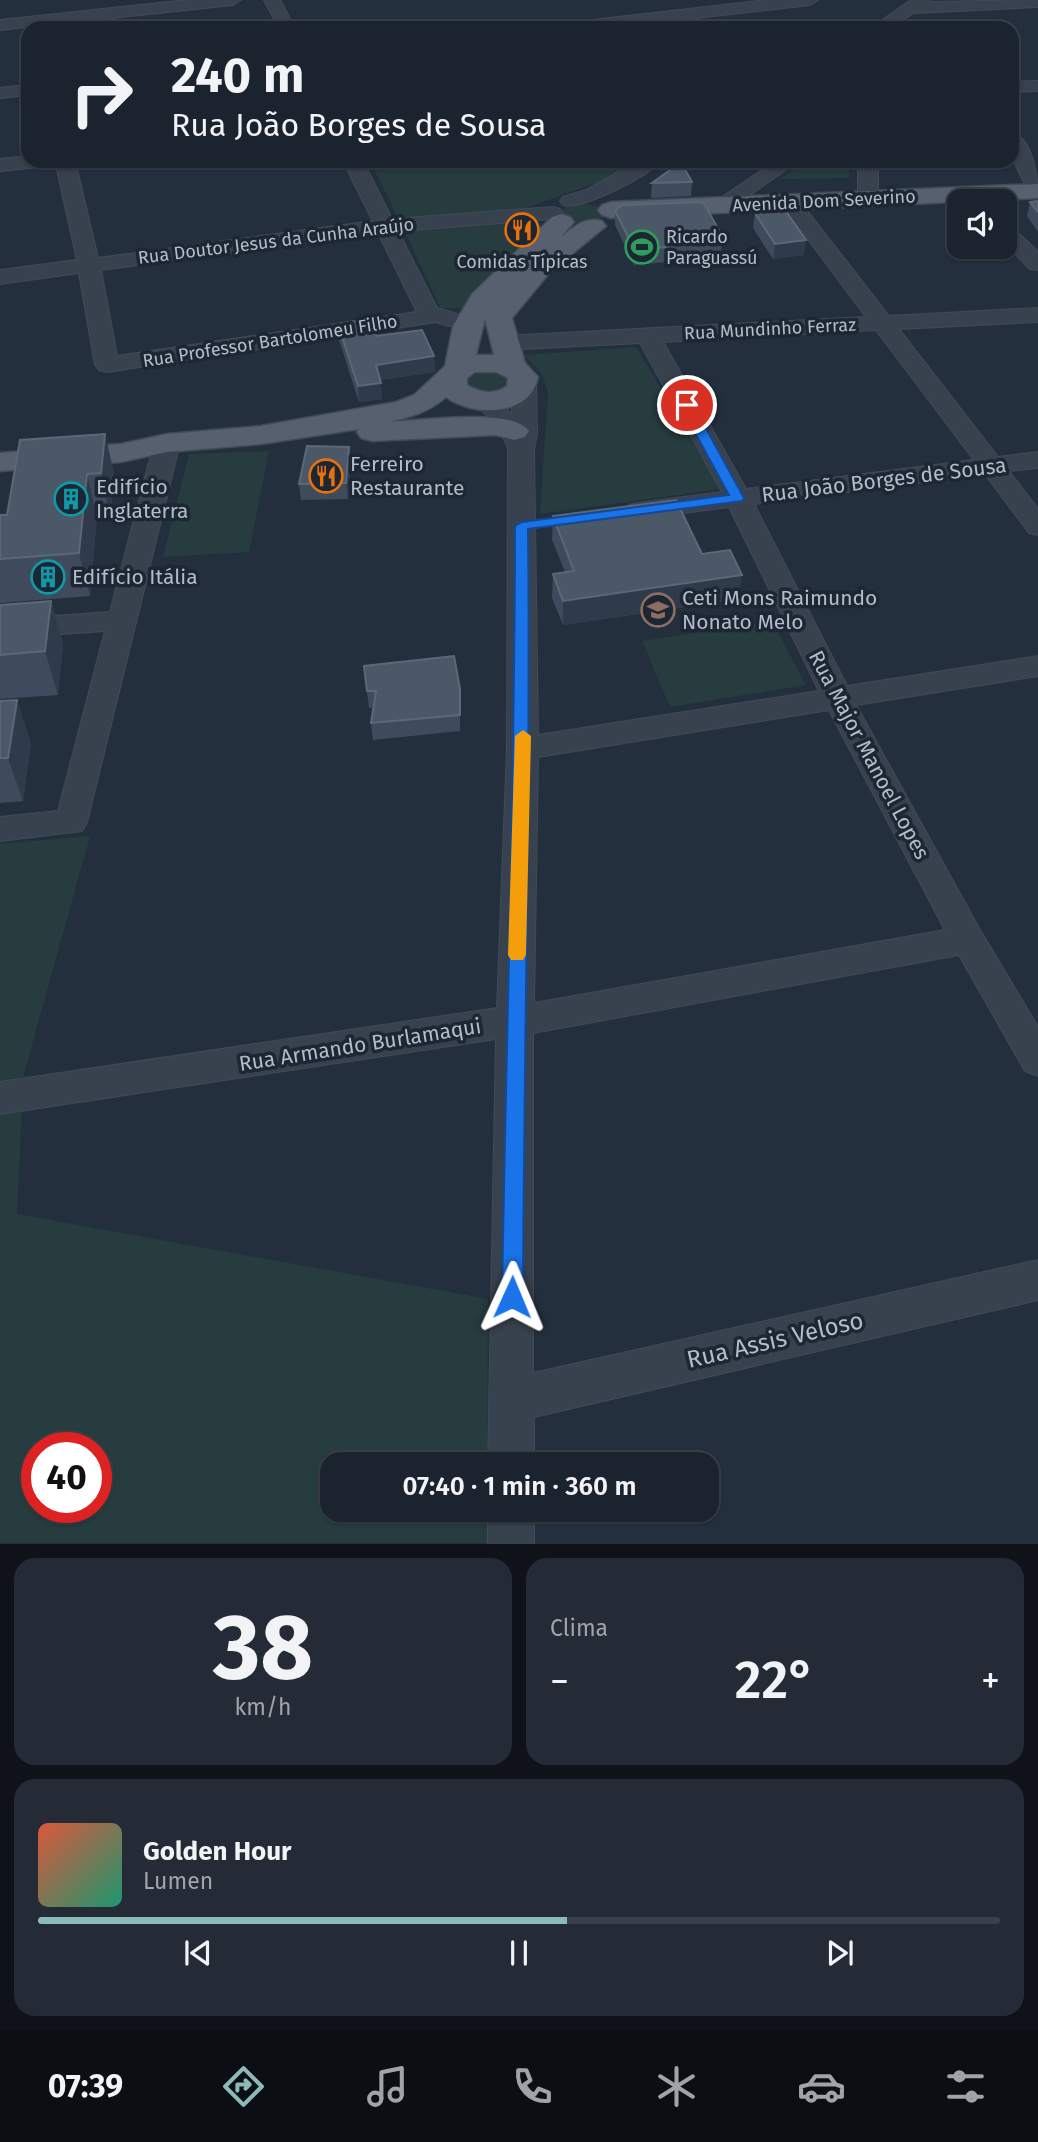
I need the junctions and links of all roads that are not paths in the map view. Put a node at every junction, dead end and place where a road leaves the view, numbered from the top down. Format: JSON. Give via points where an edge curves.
{"nodes":[{"id":1,"x":233,"y":0,"type":"edge"},
{"id":2,"x":272,"y":0,"type":"edge"},
{"id":3,"x":810,"y":0,"type":"edge"},
{"id":4,"x":1038,"y":2,"type":"edge"},
{"id":5,"x":920,"y":5,"type":"edge"},
{"id":6,"x":576,"y":8,"type":"dead end"},
{"id":7,"x":37,"y":21,"type":"edge"},
{"id":8,"x":283,"y":21,"type":"edge"},
{"id":9,"x":586,"y":21,"type":"edge"},
{"id":10,"x":640,"y":21,"type":"edge"},
{"id":11,"x":891,"y":21,"type":"edge"},
{"id":12,"x":935,"y":21,"type":"edge"},
{"id":13,"x":21,"y":23,"type":"edge"},
{"id":14,"x":0,"y":25,"type":"edge"},
{"id":15,"x":1038,"y":86,"type":"edge"},
{"id":16,"x":1019,"y":87,"type":"edge"},
{"id":17,"x":21,"y":91,"type":"edge"},
{"id":18,"x":0,"y":93,"type":"edge"},
{"id":19,"x":1019,"y":153,"type":"edge"},
{"id":20,"x":21,"y":163,"type":"edge"},
{"id":21,"x":0,"y":165,"type":"edge"},
{"id":22,"x":67,"y":168,"type":"edge"},
{"id":23,"x":356,"y":168,"type":"edge"},
{"id":24,"x":639,"y":168,"type":"edge"},
{"id":25,"x":666,"y":168,"type":"edge"},
{"id":26,"x":778,"y":168,"type":"edge"},
{"id":27,"x":869,"y":168,"type":"edge"},
{"id":28,"x":1038,"y":191,"type":"edge"},
{"id":29,"x":868,"y":199,"type":"junction"},
{"id":30,"x":1038,"y":201,"type":"edge"},
{"id":31,"x":1017,"y":202,"type":"edge"},
{"id":32,"x":947,"y":205,"type":"edge"},
{"id":33,"x":722,"y":206,"type":"junction"},
{"id":34,"x":794,"y":208,"type":"junction"},
{"id":35,"x":561,"y":212,"type":"junction"},
{"id":36,"x":603,"y":216,"type":"junction"},
{"id":37,"x":384,"y":226,"type":"junction"},
{"id":38,"x":1017,"y":243,"type":"edge"},
{"id":39,"x":1038,"y":264,"type":"edge"},
{"id":40,"x":89,"y":266,"type":"junction"},
{"id":41,"x":0,"y":277,"type":"edge"},
{"id":42,"x":1038,"y":315,"type":"edge"},
{"id":43,"x":433,"y":316,"type":"junction"},
{"id":44,"x":882,"y":323,"type":"junction"},
{"id":45,"x":467,"y":326,"type":"junction"},
{"id":46,"x":648,"y":335,"type":"junction"},
{"id":47,"x":512,"y":364,"type":"junction"},
{"id":48,"x":456,"y":373,"type":"junction"},
{"id":49,"x":481,"y":401,"type":"junction"},
{"id":50,"x":339,"y":431,"type":"junction"},
{"id":51,"x":261,"y":435,"type":"junction"},
{"id":52,"x":518,"y":440,"type":"junction"},
{"id":53,"x":167,"y":443,"type":"junction"},
{"id":54,"x":0,"y":444,"type":"edge"},
{"id":55,"x":1038,"y":460,"type":"edge"},
{"id":56,"x":0,"y":462,"type":"edge"},
{"id":57,"x":991,"y":467,"type":"junction"},
{"id":58,"x":738,"y":498,"type":"junction"},
{"id":59,"x":616,"y":514,"type":"edge"},
{"id":60,"x":1038,"y":527,"type":"edge"},
{"id":61,"x":123,"y":620,"type":"junction"},
{"id":62,"x":0,"y":629,"type":"edge"},
{"id":63,"x":1038,"y":666,"type":"edge"},
{"id":64,"x":838,"y":699,"type":"junction"},
{"id":65,"x":523,"y":748,"type":"junction"},
{"id":66,"x":0,"y":829,"type":"edge"},
{"id":67,"x":968,"y":940,"type":"junction"},
{"id":68,"x":515,"y":1021,"type":"junction"},
{"id":69,"x":1038,"y":1059,"type":"edge"},
{"id":70,"x":0,"y":1098,"type":"edge"},
{"id":71,"x":1038,"y":1280,"type":"edge"},
{"id":72,"x":511,"y":1400,"type":"junction"},
{"id":73,"x":511,"y":1452,"type":"edge"},
{"id":74,"x":511,"y":1522,"type":"edge"},
{"id":75,"x":510,"y":1544,"type":"edge"}],
"edges":[{"from":1,"to":7,"type":"street"},
{"from":2,"to":8,"type":"street"},
{"from":3,"to":10,"type":"street"},
{"from":4,"to":5,"type":"street"},
{"from":5,"to":11,"type":"street"},
{"from":5,"to":12,"type":"street"},
{"from":6,"to":9,"type":"street"},
{"from":13,"to":14,"type":"street"},
{"from":15,"to":16,"type":"street"},
{"from":17,"to":18,"type":"street"},
{"from":19,"to":28,"type":"street"},
{"from":20,"to":21,"type":"street"},
{"from":22,"to":40,"type":"street"},
{"from":23,"to":37,"type":"street"},
{"from":24,"to":35,"type":"street","name":"Rua Doutor Jesus da Cunha Araújo"},
{"from":25,"to":36,"type":"street"},
{"from":26,"to":33,"type":"street"},
{"from":27,"to":29,"type":"street"},
{"from":28,"to":29,"type":"main road","name":"Avenida Dom Severino"},
{"from":29,"to":34,"type":"main road","name":"Avenida Dom Severino"},
{"from":30,"to":31,"type":"main road"},
{"from":32,"to":34,"type":"main road","name":"Avenida Dom Severino"},
{"from":33,"to":34,"type":"main road","name":"Avenida Dom Severino"},
{"from":33,"to":36,"type":"main road","name":"Avenida Dom Severino"},
{"from":34,"to":36,"type":"main road","name":"Avenida Dom Severino"},
{"from":34,"to":44,"type":"street"},
{"from":35,"to":36,"type":"main road","via":[[576,227]]},
{"from":35,"to":37,"type":"street","name":"Rua Doutor Jesus da Cunha Araújo"},
{"from":35,"to":45,"type":"main road","via":[[491,289]]},
{"from":36,"to":47,"type":"main road","via":[[567,242],[516,290],[498,318]]},
{"from":37,"to":40,"type":"street","name":"Rua Doutor Jesus da Cunha Araújo"},
{"from":37,"to":43,"type":"street"},
{"from":38,"to":39,"type":"street"},
{"from":40,"to":41,"type":"street","name":"Rua Doutor Jesus da Cunha Araújo"},
{"from":40,"to":43,"type":"street","name":"Rua Professor Bartolomeu Filho","via":[[107,365]]},
{"from":42,"to":44,"type":"street","name":"Rua Mundinho Ferraz"},
{"from":43,"to":45,"type":"street"},
{"from":44,"to":46,"type":"street","name":"Rua Mundinho Ferraz"},
{"from":44,"to":57,"type":"street"},
{"from":45,"to":48,"type":"main road"},
{"from":46,"to":47,"type":"street","name":"Rua Mundinho Ferraz"},
{"from":46,"to":58,"type":"street","name":"Rua Major Manoel Lopes"},
{"from":47,"to":48,"type":"main road","via":[[469,364]]},
{"from":47,"to":49,"type":"main road","via":[[515,394]]},
{"from":47,"to":52,"type":"street","via":[[525,435]]},
{"from":48,"to":49,"type":"main road","via":[[453,388]]},
{"from":48,"to":51,"type":"main road","via":[[435,393],[405,409]]},
{"from":49,"to":50,"type":"main road","via":[[403,425]]},
{"from":49,"to":52,"type":"street"},
{"from":50,"to":51,"type":"main road"},
{"from":50,"to":52,"type":"main road","via":[[497,426]]},
{"from":51,"to":53,"type":"main road"},
{"from":52,"to":65,"type":"street","via":[[535,524]]},
{"from":53,"to":54,"type":"main road","via":[[120,438]]},
{"from":53,"to":56,"type":"main road","via":[[121,453]]},
{"from":53,"to":61,"type":"street","via":[[137,538]]},
{"from":55,"to":57,"type":"street","name":"Rua João Borges de Sousa"},
{"from":57,"to":58,"type":"street","name":"Rua João Borges de Sousa"},
{"from":57,"to":60,"type":"street"},
{"from":58,"to":59,"type":"street","name":"Rua João Borges de Sousa"},
{"from":58,"to":64,"type":"street","name":"Rua Major Manoel Lopes"},
{"from":61,"to":62,"type":"street"},
{"from":61,"to":66,"type":"street","via":[[71,822]]},
{"from":63,"to":64,"type":"street"},
{"from":64,"to":65,"type":"street"},
{"from":64,"to":67,"type":"street","name":"Rua Major Manoel Lopes"},
{"from":65,"to":68,"type":"street","via":[[507,876]]},
{"from":67,"to":68,"type":"street","name":"Rua Armando Burlamaqui"},
{"from":67,"to":69,"type":"street","name":"Rua Major Manoel Lopes"},
{"from":68,"to":70,"type":"street","name":"Rua Armando Burlamaqui"},
{"from":68,"to":72,"type":"street"},
{"from":71,"to":72,"type":"street","name":"Rua Assis Veloso"},
{"from":72,"to":73,"type":"street"},
{"from":74,"to":75,"type":"street"}]}
